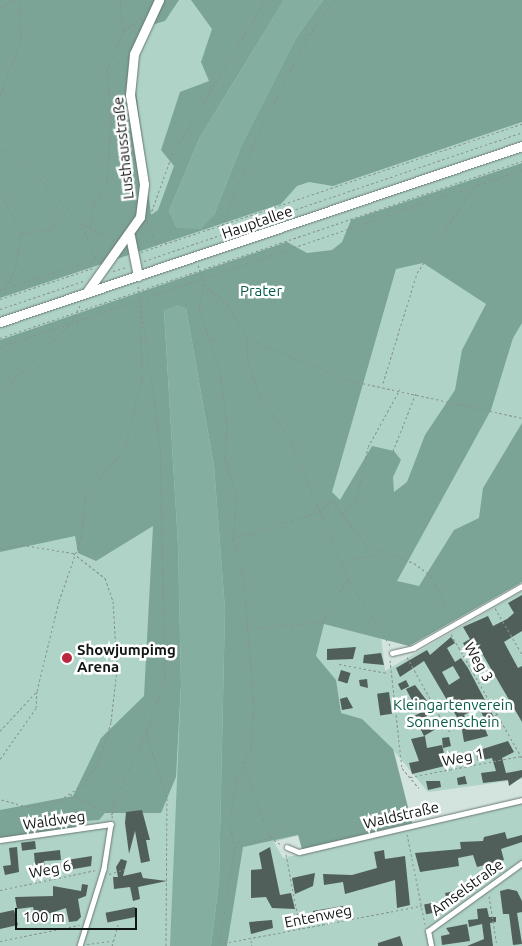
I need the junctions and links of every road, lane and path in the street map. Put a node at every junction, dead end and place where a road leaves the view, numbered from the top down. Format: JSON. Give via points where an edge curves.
{"nodes":[{"id":1,"x":14,"y":0,"type":"edge"},
{"id":2,"x":19,"y":0,"type":"edge"},
{"id":3,"x":120,"y":0,"type":"edge"},
{"id":4,"x":159,"y":0,"type":"edge"},
{"id":5,"x":265,"y":0,"type":"edge"},
{"id":6,"x":334,"y":0,"type":"edge"},
{"id":7,"x":0,"y":7,"type":"edge"},
{"id":8,"x":150,"y":14,"type":"junction"},
{"id":9,"x":123,"y":32,"type":"junction"},
{"id":10,"x":0,"y":95,"type":"edge"},
{"id":11,"x":522,"y":124,"type":"edge"},
{"id":12,"x":522,"y":132,"type":"edge"},
{"id":13,"x":522,"y":146,"type":"edge"},
{"id":14,"x":0,"y":148,"type":"edge"},
{"id":15,"x":522,"y":162,"type":"edge"},
{"id":16,"x":522,"y":170,"type":"edge"},
{"id":17,"x":475,"y":186,"type":"junction"},
{"id":18,"x":0,"y":190,"type":"edge"},
{"id":19,"x":64,"y":205,"type":"junction"},
{"id":20,"x":147,"y":220,"type":"junction"},
{"id":21,"x":81,"y":223,"type":"junction"},
{"id":22,"x":142,"y":225,"type":"dead end"},
{"id":23,"x":90,"y":227,"type":"junction"},
{"id":24,"x":222,"y":227,"type":"junction"},
{"id":25,"x":22,"y":233,"type":"junction"},
{"id":26,"x":130,"y":236,"type":"junction"},
{"id":27,"x":114,"y":242,"type":"dead end"},
{"id":28,"x":171,"y":243,"type":"junction"},
{"id":29,"x":196,"y":257,"type":"junction"},
{"id":30,"x":96,"y":258,"type":"junction"},
{"id":31,"x":112,"y":259,"type":"junction"},
{"id":32,"x":134,"y":259,"type":"junction"},
{"id":33,"x":200,"y":271,"type":"junction"},
{"id":34,"x":100,"y":276,"type":"junction"},
{"id":35,"x":138,"y":276,"type":"junction"},
{"id":36,"x":202,"y":278,"type":"junction"},
{"id":37,"x":204,"y":284,"type":"junction"},
{"id":38,"x":4,"y":289,"type":"junction"},
{"id":39,"x":0,"y":290,"type":"edge"},
{"id":40,"x":138,"y":292,"type":"junction"},
{"id":41,"x":86,"y":293,"type":"junction"},
{"id":42,"x":0,"y":299,"type":"edge"},
{"id":43,"x":140,"y":300,"type":"junction"},
{"id":44,"x":0,"y":309,"type":"edge"},
{"id":45,"x":75,"y":313,"type":"junction"},
{"id":46,"x":0,"y":322,"type":"edge"},
{"id":47,"x":71,"y":323,"type":"junction"},
{"id":48,"x":0,"y":338,"type":"edge"},
{"id":49,"x":222,"y":338,"type":"dead end"},
{"id":50,"x":247,"y":338,"type":"junction"},
{"id":51,"x":210,"y":340,"type":"junction"},
{"id":52,"x":0,"y":347,"type":"edge"},
{"id":53,"x":383,"y":384,"type":"junction"},
{"id":54,"x":401,"y":388,"type":"junction"},
{"id":55,"x":417,"y":392,"type":"junction"},
{"id":56,"x":0,"y":393,"type":"edge"},
{"id":57,"x":522,"y":418,"type":"edge"},
{"id":58,"x":391,"y":456,"type":"dead end"},
{"id":59,"x":320,"y":511,"type":"junction"},
{"id":60,"x":341,"y":514,"type":"junction"},
{"id":61,"x":233,"y":539,"type":"junction"},
{"id":62,"x":0,"y":548,"type":"edge"},
{"id":63,"x":377,"y":552,"type":"junction"},
{"id":64,"x":73,"y":553,"type":"junction"},
{"id":65,"x":342,"y":562,"type":"junction"},
{"id":66,"x":348,"y":580,"type":"junction"},
{"id":67,"x":522,"y":586,"type":"edge"},
{"id":68,"x":492,"y":602,"type":"junction"},
{"id":69,"x":455,"y":624,"type":"junction"},
{"id":70,"x":448,"y":628,"type":"junction"},
{"id":71,"x":245,"y":629,"type":"junction"},
{"id":72,"x":404,"y":652,"type":"junction"},
{"id":73,"x":392,"y":653,"type":"junction"},
{"id":74,"x":522,"y":654,"type":"edge"},
{"id":75,"x":339,"y":664,"type":"dead end"},
{"id":76,"x":388,"y":673,"type":"junction"},
{"id":77,"x":37,"y":691,"type":"junction"},
{"id":78,"x":498,"y":714,"type":"junction"},
{"id":79,"x":0,"y":731,"type":"edge"},
{"id":80,"x":146,"y":733,"type":"junction"},
{"id":81,"x":522,"y":757,"type":"edge"},
{"id":82,"x":0,"y":759,"type":"edge"},
{"id":83,"x":243,"y":766,"type":"junction"},
{"id":84,"x":409,"y":778,"type":"junction"},
{"id":85,"x":419,"y":788,"type":"dead end"},
{"id":86,"x":70,"y":794,"type":"junction"},
{"id":87,"x":0,"y":799,"type":"edge"},
{"id":88,"x":522,"y":800,"type":"edge"},
{"id":89,"x":113,"y":814,"type":"junction"},
{"id":90,"x":111,"y":824,"type":"junction"},
{"id":91,"x":290,"y":825,"type":"dead end"},
{"id":92,"x":406,"y":827,"type":"junction"},
{"id":93,"x":270,"y":838,"type":"junction"},
{"id":94,"x":0,"y":840,"type":"edge"},
{"id":95,"x":235,"y":847,"type":"junction"},
{"id":96,"x":286,"y":848,"type":"junction"},
{"id":97,"x":522,"y":863,"type":"edge"},
{"id":98,"x":104,"y":869,"type":"junction"},
{"id":99,"x":125,"y":869,"type":"dead end"},
{"id":100,"x":101,"y":877,"type":"junction"},
{"id":101,"x":487,"y":888,"type":"junction"},
{"id":102,"x":0,"y":890,"type":"edge"},
{"id":103,"x":421,"y":906,"type":"junction"},
{"id":104,"x":118,"y":922,"type":"dead end"},
{"id":105,"x":87,"y":923,"type":"junction"},
{"id":106,"x":300,"y":930,"type":"junction"},
{"id":107,"x":428,"y":931,"type":"junction"},
{"id":108,"x":250,"y":939,"type":"junction"},
{"id":109,"x":113,"y":941,"type":"junction"},
{"id":110,"x":0,"y":942,"type":"edge"},
{"id":111,"x":80,"y":945,"type":"edge"},
{"id":112,"x":219,"y":945,"type":"edge"},
{"id":113,"x":112,"y":946,"type":"edge"},
{"id":114,"x":166,"y":946,"type":"edge"},
{"id":115,"x":252,"y":946,"type":"edge"},
{"id":116,"x":431,"y":946,"type":"edge"},
{"id":117,"x":497,"y":946,"type":"edge"}],
"edges":[{"from":1,"to":7,"type":"path"},
{"from":2,"to":10,"type":"path","via":[[21,40]]},
{"from":3,"to":9,"type":"path"},
{"from":4,"to":8,"type":"street","name":"Lusthausstraße"},
{"from":5,"to":20,"type":"path","via":[[172,155]]},
{"from":6,"to":24,"type":"path","via":[[309,35],[260,129]]},
{"from":8,"to":9,"type":"path"},
{"from":8,"to":26,"type":"street","name":"Lusthausstraße","via":[[134,54],[130,95],[144,200]]},
{"from":9,"to":23,"type":"path","via":[[107,71],[112,115],[107,183],[95,202]]},
{"from":11,"to":24,"type":"path"},
{"from":12,"to":32,"type":"path"},
{"from":13,"to":29,"type":"street","name":"Hauptallee"},
{"from":14,"to":19,"type":"path","via":[[26,164]]},
{"from":15,"to":33,"type":"path"},
{"from":16,"to":17,"type":"path"},
{"from":17,"to":36,"type":"path"},
{"from":17,"to":53,"type":"path","via":[[418,273]]},
{"from":18,"to":25,"type":"path"},
{"from":19,"to":21,"type":"path"},
{"from":19,"to":25,"type":"path","via":[[50,230],[39,235]]},
{"from":20,"to":22,"type":"path"},
{"from":20,"to":28,"type":"path","via":[[155,242]]},
{"from":21,"to":23,"type":"path"},
{"from":21,"to":30,"type":"path"},
{"from":23,"to":27,"type":"path"},
{"from":24,"to":28,"type":"path"},
{"from":25,"to":38,"type":"path","via":[[16,267]]},
{"from":26,"to":31,"type":"street","name":"Lusthausstraße"},
{"from":26,"to":32,"type":"street"},
{"from":28,"to":32,"type":"path"},
{"from":29,"to":33,"type":"path"},
{"from":29,"to":35,"type":"street","name":"Hauptallee"},
{"from":30,"to":31,"type":"path"},
{"from":30,"to":38,"type":"path"},
{"from":31,"to":34,"type":"street","name":"Lusthausstraße"},
{"from":31,"to":42,"type":"path"},
{"from":32,"to":34,"type":"path"},
{"from":32,"to":35,"type":"street"},
{"from":33,"to":36,"type":"path"},
{"from":33,"to":40,"type":"path"},
{"from":34,"to":41,"type":"street","name":"Lusthausstraße"},
{"from":34,"to":44,"type":"path"},
{"from":35,"to":40,"type":"path"},
{"from":35,"to":41,"type":"street","name":"Hauptallee"},
{"from":36,"to":37,"type":"path"},
{"from":36,"to":43,"type":"path"},
{"from":37,"to":50,"type":"path","via":[[227,304]]},
{"from":37,"to":51,"type":"path","via":[[199,309]]},
{"from":38,"to":39,"type":"path"},
{"from":40,"to":43,"type":"path"},
{"from":40,"to":45,"type":"path"},
{"from":41,"to":45,"type":"path"},
{"from":41,"to":46,"type":"street","name":"Hauptallee"},
{"from":43,"to":47,"type":"path"},
{"from":43,"to":64,"type":"path","via":[[142,378],[125,448],[86,494],[81,538]]},
{"from":43,"to":80,"type":"path","via":[[160,443],[165,626],[165,677]]},
{"from":45,"to":47,"type":"path"},
{"from":45,"to":48,"type":"path"},
{"from":47,"to":52,"type":"path"},
{"from":47,"to":56,"type":"path"},
{"from":49,"to":51,"type":"path"},
{"from":50,"to":53,"type":"path","via":[[348,380]]},
{"from":50,"to":59,"type":"path","via":[[248,362],[260,397],[290,439]]},
{"from":51,"to":61,"type":"path","via":[[219,366],[227,426],[225,458],[237,497]]},
{"from":53,"to":54,"type":"path"},
{"from":54,"to":55,"type":"path"},
{"from":54,"to":60,"type":"path","via":[[368,447],[356,502]]},
{"from":55,"to":57,"type":"path"},
{"from":55,"to":58,"type":"path"},
{"from":59,"to":60,"type":"path","via":[[332,500]]},
{"from":59,"to":61,"type":"path"},
{"from":59,"to":65,"type":"path"},
{"from":60,"to":63,"type":"path"},
{"from":61,"to":71,"type":"path","via":[[244,580]]},
{"from":62,"to":64,"type":"path","via":[[22,545]]},
{"from":63,"to":65,"type":"path","via":[[373,558]]},
{"from":63,"to":69,"type":"path","via":[[414,563],[431,576]]},
{"from":64,"to":77,"type":"path"},
{"from":64,"to":86,"type":"path","via":[[105,578],[113,601],[117,669],[111,722],[99,762],[83,785]]},
{"from":65,"to":66,"type":"path"},
{"from":66,"to":71,"type":"path","via":[[322,622]]},
{"from":66,"to":73,"type":"path","via":[[372,621],[388,637]]},
{"from":67,"to":68,"type":"lane"},
{"from":68,"to":69,"type":"lane"},
{"from":68,"to":74,"type":"path"},
{"from":69,"to":70,"type":"lane"},
{"from":70,"to":72,"type":"lane"},
{"from":70,"to":78,"type":"path","name":"Weg 3"},
{"from":71,"to":83,"type":"path","via":[[254,707],[251,748]]},
{"from":72,"to":73,"type":"lane"},
{"from":72,"to":78,"type":"path","via":[[448,731]]},
{"from":73,"to":76,"type":"path"},
{"from":75,"to":76,"type":"path"},
{"from":76,"to":84,"type":"path","via":[[402,768]]},
{"from":77,"to":79,"type":"path"},
{"from":77,"to":82,"type":"path","via":[[36,708]]},
{"from":78,"to":81,"type":"path","name":"Weg 3"},
{"from":80,"to":89,"type":"path"},
{"from":80,"to":114,"type":"path","via":[[167,798]]},
{"from":81,"to":84,"type":"path","name":"Weg 1"},
{"from":83,"to":93,"type":"path"},
{"from":83,"to":95,"type":"path","via":[[228,822]]},
{"from":84,"to":85,"type":"path"},
{"from":86,"to":87,"type":"path","via":[[28,807]]},
{"from":86,"to":89,"type":"path"},
{"from":88,"to":92,"type":"lane","name":"Waldstraße"},
{"from":89,"to":90,"type":"path"},
{"from":90,"to":94,"type":"lane","name":"Waldweg"},
{"from":90,"to":98,"type":"lane"},
{"from":91,"to":93,"type":"path"},
{"from":92,"to":96,"type":"lane","name":"Waldstraße","via":[[299,852]]},
{"from":92,"to":103,"type":"path"},
{"from":93,"to":95,"type":"path"},
{"from":93,"to":96,"type":"path"},
{"from":95,"to":112,"type":"path"},
{"from":96,"to":106,"type":"path"},
{"from":97,"to":101,"type":"lane","name":"Amselstraße"},
{"from":98,"to":100,"type":"lane"},
{"from":98,"to":102,"type":"path","name":"Weg 6"},
{"from":99,"to":100,"type":"path"},
{"from":100,"to":105,"type":"lane"},
{"from":101,"to":107,"type":"lane","name":"Amselstraße"},
{"from":101,"to":117,"type":"path"},
{"from":103,"to":106,"type":"path","name":"Entenweg"},
{"from":103,"to":107,"type":"path"},
{"from":104,"to":109,"type":"path"},
{"from":105,"to":110,"type":"path"},
{"from":105,"to":111,"type":"lane"},
{"from":106,"to":108,"type":"path","name":"Entenweg"},
{"from":107,"to":116,"type":"lane"},
{"from":108,"to":112,"type":"path","name":"Entenweg"},
{"from":108,"to":115,"type":"path"},
{"from":109,"to":111,"type":"path"},
{"from":109,"to":113,"type":"path"}]}
